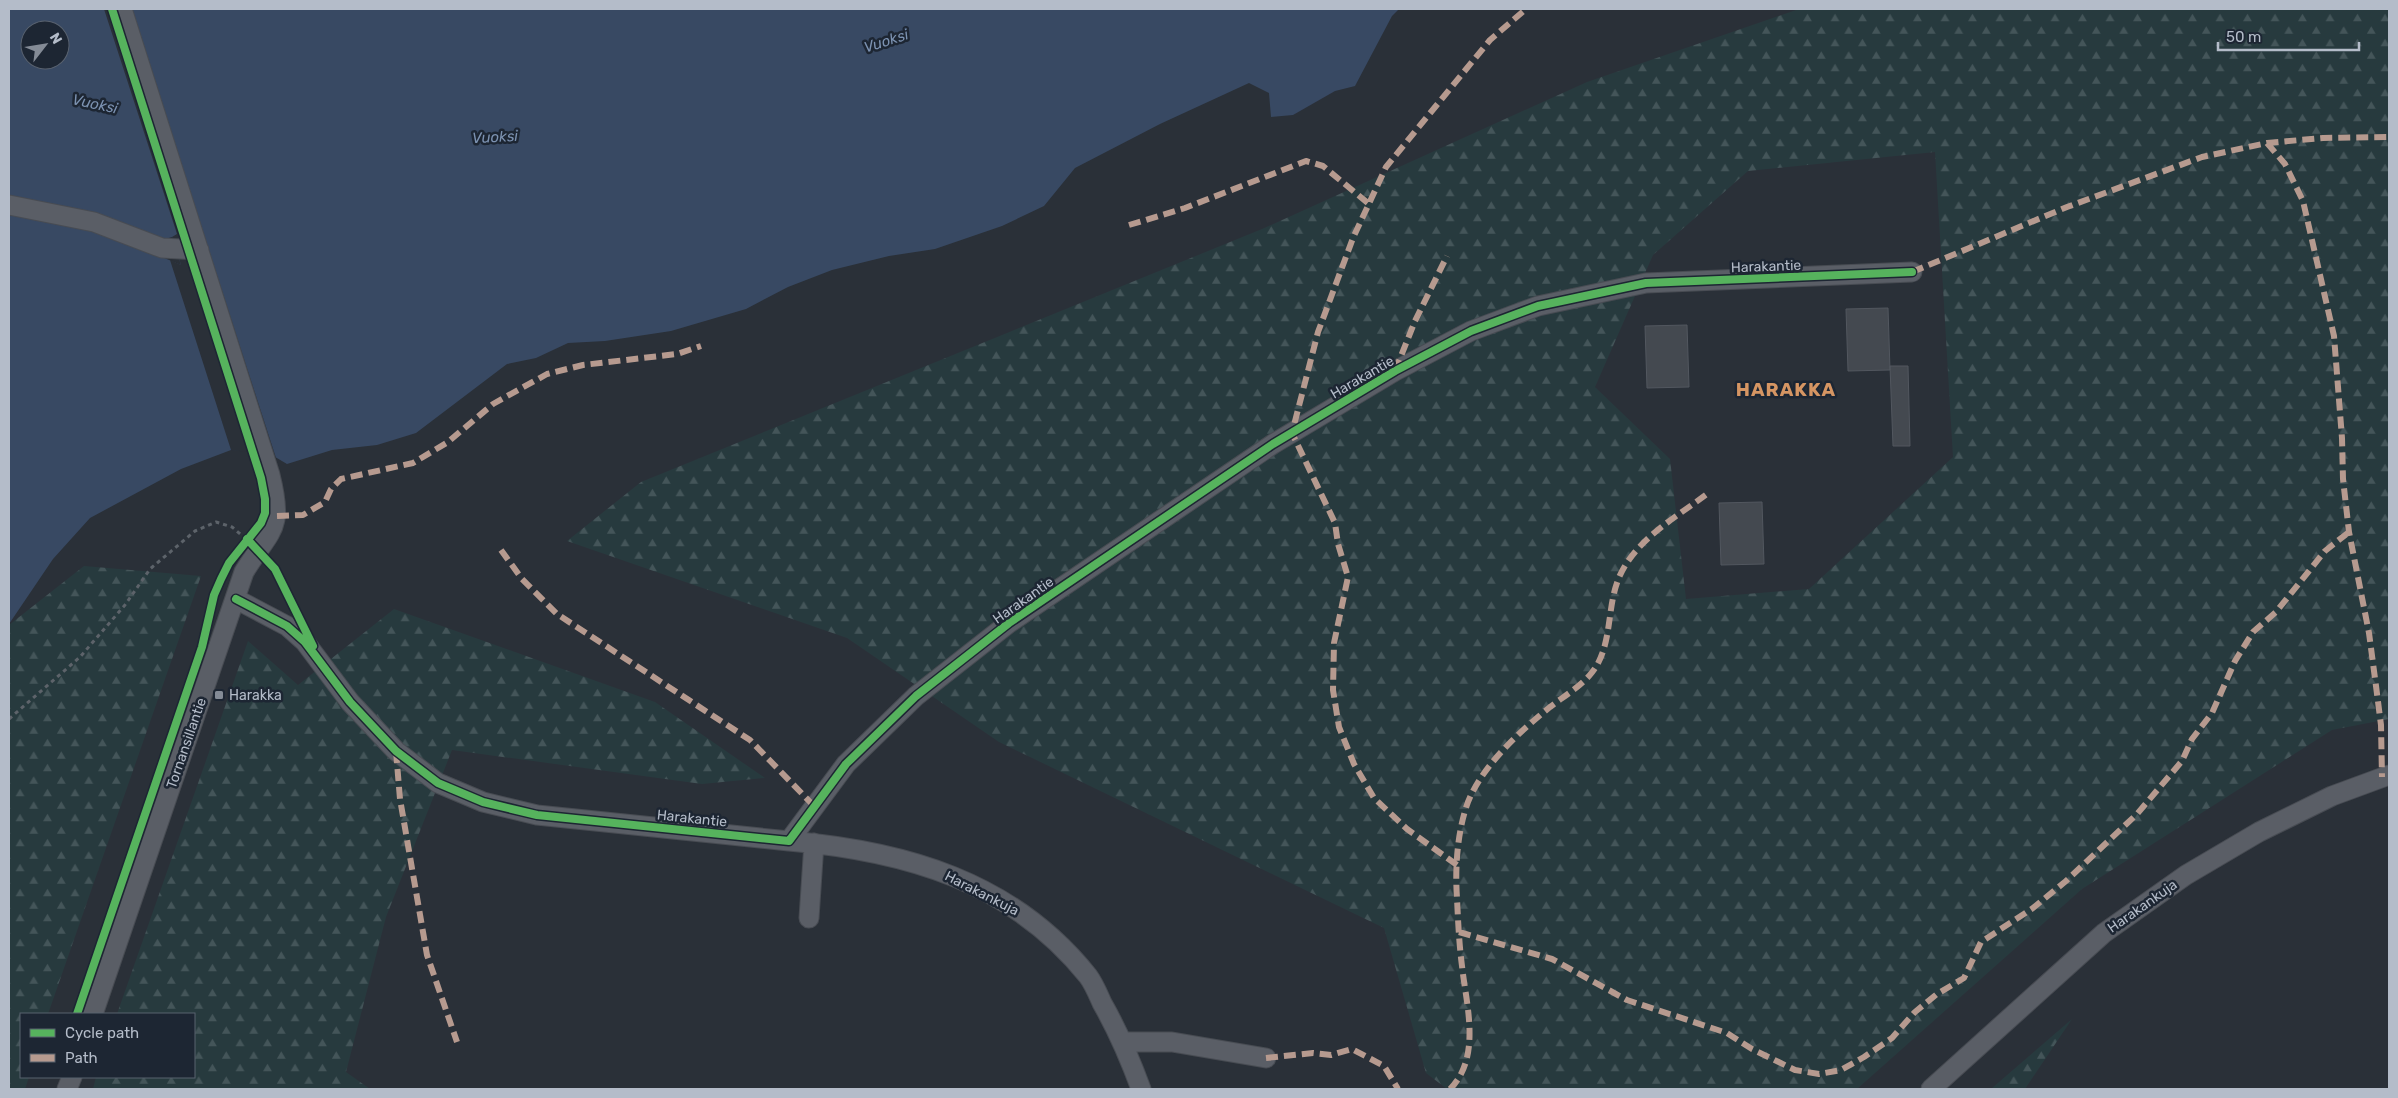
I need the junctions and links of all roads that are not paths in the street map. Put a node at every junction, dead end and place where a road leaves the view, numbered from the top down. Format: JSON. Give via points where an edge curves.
{"nodes":[{"id":1,"x":122,"y":9,"type":"edge"},
{"id":2,"x":9,"y":206,"type":"edge"},
{"id":3,"x":199,"y":250,"type":"junction"},
{"id":4,"x":1912,"y":272,"type":"dead end"},
{"id":5,"x":236,"y":599,"type":"junction"},
{"id":6,"x":2389,"y":775,"type":"edge"},
{"id":7,"x":789,"y":841,"type":"junction"},
{"id":8,"x":814,"y":843,"type":"junction"},
{"id":9,"x":809,"y":918,"type":"dead end"},
{"id":10,"x":93,"y":1013,"type":"edge"},
{"id":11,"x":1123,"y":1042,"type":"junction"},
{"id":12,"x":1266,"y":1058,"type":"dead end"},
{"id":13,"x":1140,"y":1088,"type":"edge"},
{"id":14,"x":1931,"y":1089,"type":"edge"}],
"edges":[{"from":1,"to":3,"type":"street","name":"Tornansillantie"},
{"from":2,"to":3,"type":"street","via":[[94,222],[162,248]]},
{"from":3,"to":5,"type":"street","name":"Tornansillantie","via":[[276,500],[277,516],[273,529],[248,546]]},
{"from":4,"to":7,"type":"street","name":"Harakantie","via":[[1646,283],[1538,306],[1471,331],[1395,371],[1273,444],[1009,623],[916,696],[846,764]]},
{"from":5,"to":7,"type":"street","name":"Harakantie","via":[[288,626],[305,642],[350,702],[396,751],[447,787],[484,802],[537,815]]},
{"from":5,"to":10,"type":"street","name":"Tornansillantie"},
{"from":6,"to":14,"type":"street","name":"Harakankuja","via":[[2332,796],[2259,832],[2186,875],[2104,933]]},
{"from":7,"to":8,"type":"street","name":"Harakankuja"},
{"from":8,"to":9,"type":"street"},
{"from":8,"to":11,"type":"street","name":"Harakankuja","via":[[920,863],[963,880],[1014,907],[1054,938],[1089,978]]},
{"from":11,"to":12,"type":"street","via":[[1172,1042]]},
{"from":11,"to":13,"type":"street","name":"Harakankuja"}]}
